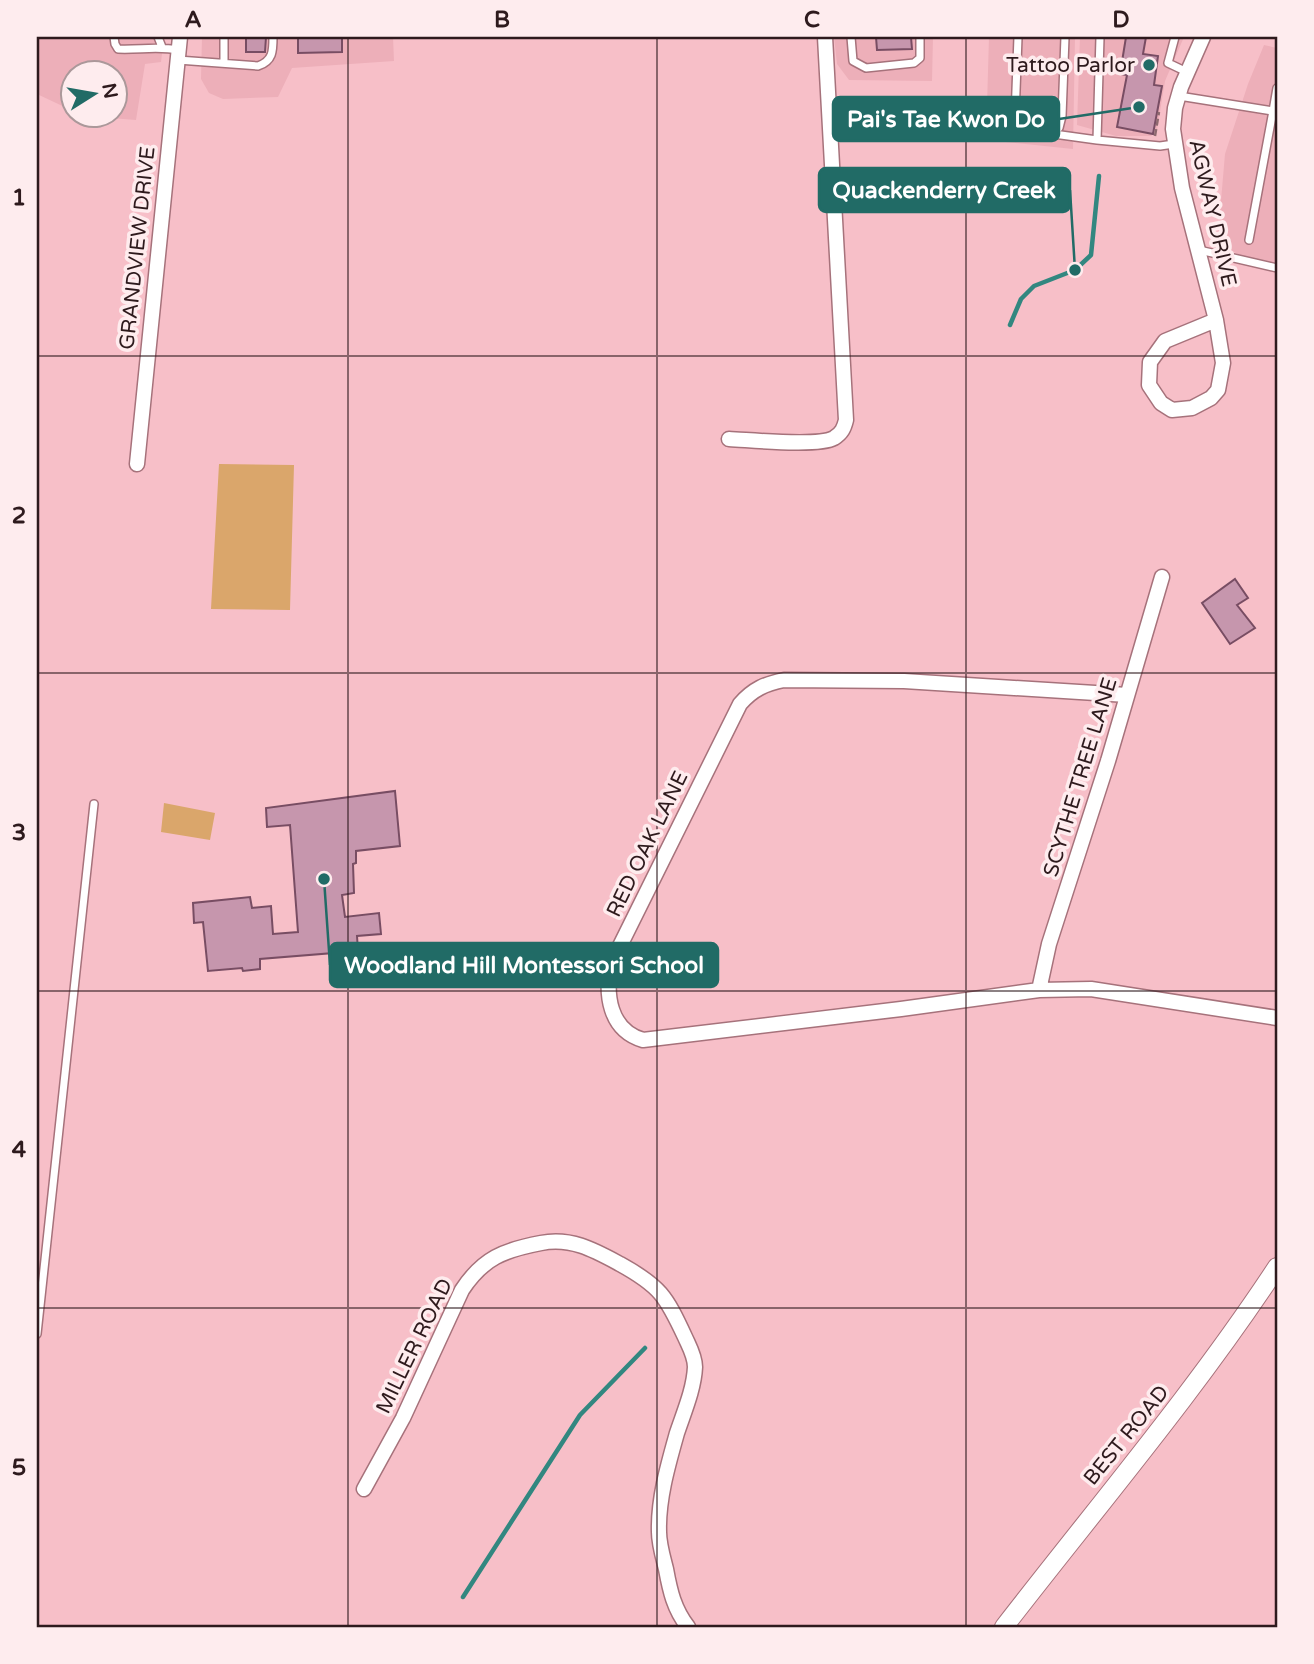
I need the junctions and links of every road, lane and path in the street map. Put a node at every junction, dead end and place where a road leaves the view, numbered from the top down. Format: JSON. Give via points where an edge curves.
{"nodes":[{"id":1,"x":114,"y":37,"type":"edge"},
{"id":2,"x":158,"y":37,"type":"edge"},
{"id":3,"x":224,"y":37,"type":"edge"},
{"id":4,"x":272,"y":37,"type":"edge"},
{"id":5,"x":825,"y":37,"type":"edge"},
{"id":6,"x":851,"y":37,"type":"edge"},
{"id":7,"x":920,"y":37,"type":"edge"},
{"id":8,"x":1018,"y":37,"type":"edge"},
{"id":9,"x":1065,"y":37,"type":"edge"},
{"id":10,"x":1100,"y":37,"type":"edge"},
{"id":11,"x":1175,"y":37,"type":"edge"},
{"id":12,"x":1203,"y":37,"type":"edge"},
{"id":13,"x":162,"y":47,"type":"junction"},
{"id":14,"x":178,"y":49,"type":"edge"},
{"id":15,"x":224,"y":63,"type":"junction"},
{"id":16,"x":1188,"y":73,"type":"junction"},
{"id":17,"x":1277,"y":88,"type":"edge"},
{"id":18,"x":1179,"y":96,"type":"junction"},
{"id":19,"x":1275,"y":111,"type":"edge"},
{"id":20,"x":1050,"y":133,"type":"junction"},
{"id":21,"x":1097,"y":140,"type":"junction"},
{"id":22,"x":1174,"y":145,"type":"junction"},
{"id":23,"x":1250,"y":240,"type":"dead end"},
{"id":24,"x":1199,"y":250,"type":"junction"},
{"id":25,"x":1277,"y":268,"type":"edge"},
{"id":26,"x":1216,"y":320,"type":"junction"},
{"id":27,"x":729,"y":439,"type":"dead end"},
{"id":28,"x":137,"y":464,"type":"dead end"},
{"id":29,"x":1161,"y":577,"type":"dead end"},
{"id":30,"x":1127,"y":695,"type":"junction"},
{"id":31,"x":94,"y":804,"type":"dead end"},
{"id":32,"x":1039,"y":990,"type":"junction"},
{"id":33,"x":1277,"y":1018,"type":"edge"},
{"id":34,"x":1277,"y":1267,"type":"edge"},
{"id":35,"x":37,"y":1334,"type":"edge"},
{"id":36,"x":364,"y":1489,"type":"dead end"},
{"id":37,"x":688,"y":1627,"type":"edge"},
{"id":38,"x":1004,"y":1627,"type":"edge"}],
"edges":[{"from":1,"to":13,"type":"lane","via":[[118,49]]},
{"from":2,"to":13,"type":"lane"},
{"from":3,"to":15,"type":"lane"},
{"from":4,"to":15,"type":"lane","via":[[269,61],[258,66]]},
{"from":5,"to":27,"type":"street","via":[[844,430],[832,439],[816,442]]},
{"from":6,"to":7,"type":"lane","via":[[853,61],[866,68],[914,63],[920,58]]},
{"from":8,"to":20,"type":"lane","via":[[1015,117],[1025,131]]},
{"from":9,"to":20,"type":"lane","via":[[1062,116],[1059,128]]},
{"from":10,"to":21,"type":"lane"},
{"from":11,"to":16,"type":"lane","via":[[1168,63]]},
{"from":12,"to":16,"type":"street","name":"AGWAY DRIVE"},
{"from":13,"to":14,"type":"lane"},
{"from":14,"to":15,"type":"lane"},
{"from":14,"to":28,"type":"street","name":"GRANDVIEW DRIVE"},
{"from":16,"to":18,"type":"street","name":"AGWAY DRIVE"},
{"from":17,"to":19,"type":"lane"},
{"from":18,"to":19,"type":"lane"},
{"from":18,"to":22,"type":"street","name":"AGWAY DRIVE"},
{"from":19,"to":23,"type":"lane"},
{"from":20,"to":21,"type":"lane"},
{"from":21,"to":22,"type":"lane"},
{"from":22,"to":24,"type":"street","name":"AGWAY DRIVE"},
{"from":24,"to":25,"type":"lane"},
{"from":24,"to":26,"type":"street","name":"AGWAY DRIVE"},
{"from":26,"to":26,"type":"street","name":"AGWAY DRIVE","via":[[1165,341],[1150,362],[1149,385],[1172,410],[1203,404],[1218,390],[1223,363]]},
{"from":29,"to":30,"type":"street","name":"SCYTHE TREE LANE"},
{"from":30,"to":32,"type":"street","name":"SCYTHE TREE LANE","via":[[1049,944]]},
{"from":30,"to":32,"type":"street","name":"RED OAK LANE","via":[[904,681],[766,683],[740,704],[611,964],[607,982],[614,1016],[643,1041]]},
{"from":31,"to":35,"type":"lane"},
{"from":32,"to":33,"type":"street","name":"RED OAK LANE","via":[[1091,989]]},
{"from":34,"to":38,"type":"street","name":"BEST ROAD","via":[[1177,1409]]},
{"from":36,"to":37,"type":"street","name":"MILLER ROAD","via":[[473,1272],[491,1258],[517,1248],[564,1241],[590,1248],[662,1292],[693,1356],[690,1390],[665,1475],[659,1532],[670,1594]]}]}
